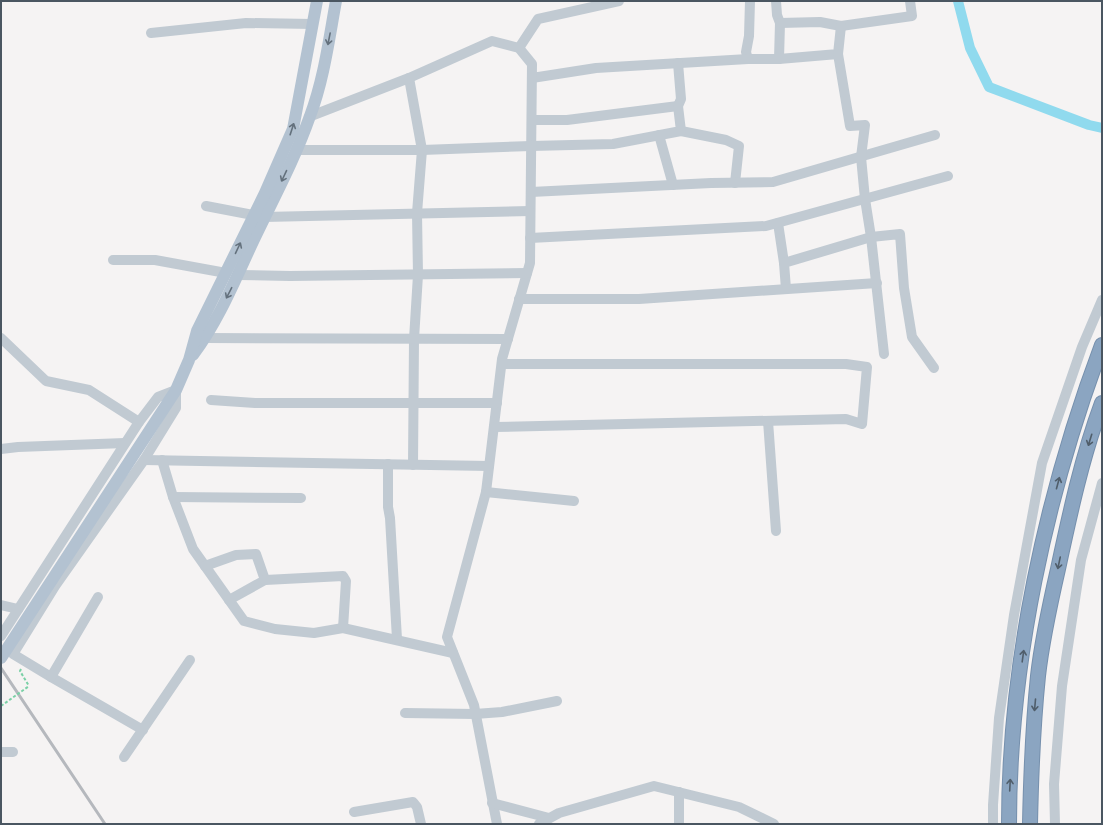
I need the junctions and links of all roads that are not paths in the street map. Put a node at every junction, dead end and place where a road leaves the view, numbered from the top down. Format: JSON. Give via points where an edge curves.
{"nodes":[{"id":1,"x":317,"y":1,"type":"edge"},
{"id":2,"x":336,"y":1,"type":"edge"},
{"id":3,"x":620,"y":1,"type":"edge"},
{"id":4,"x":750,"y":1,"type":"edge"},
{"id":5,"x":776,"y":1,"type":"edge"},
{"id":6,"x":910,"y":1,"type":"edge"},
{"id":7,"x":780,"y":23,"type":"junction"},
{"id":8,"x":312,"y":24,"type":"junction"},
{"id":9,"x":840,"y":26,"type":"junction"},
{"id":10,"x":151,"y":33,"type":"dead end"},
{"id":11,"x":520,"y":48,"type":"junction"},
{"id":12,"x":838,"y":54,"type":"junction"},
{"id":13,"x":748,"y":59,"type":"junction"},
{"id":14,"x":779,"y":59,"type":"junction"},
{"id":15,"x":678,"y":63,"type":"junction"},
{"id":16,"x":409,"y":78,"type":"junction"},
{"id":17,"x":532,"y":78,"type":"junction"},
{"id":18,"x":678,"y":106,"type":"junction"},
{"id":19,"x":311,"y":116,"type":"junction"},
{"id":20,"x":532,"y":120,"type":"junction"},
{"id":21,"x":681,"y":131,"type":"junction"},
{"id":22,"x":660,"y":135,"type":"junction"},
{"id":23,"x":936,"y":135,"type":"dead end"},
{"id":24,"x":531,"y":146,"type":"junction"},
{"id":25,"x":296,"y":150,"type":"junction"},
{"id":26,"x":422,"y":150,"type":"junction"},
{"id":27,"x":861,"y":157,"type":"junction"},
{"id":28,"x":948,"y":176,"type":"dead end"},
{"id":29,"x":735,"y":183,"type":"junction"},
{"id":30,"x":673,"y":185,"type":"junction"},
{"id":31,"x":531,"y":192,"type":"junction"},
{"id":32,"x":865,"y":199,"type":"junction"},
{"id":33,"x":206,"y":206,"type":"dead end"},
{"id":34,"x":530,"y":211,"type":"junction"},
{"id":35,"x":417,"y":213,"type":"junction"},
{"id":36,"x":259,"y":216,"type":"junction"},
{"id":37,"x":778,"y":223,"type":"junction"},
{"id":38,"x":871,"y":237,"type":"junction"},
{"id":39,"x":530,"y":238,"type":"junction"},
{"id":40,"x":113,"y":260,"type":"dead end"},
{"id":41,"x":784,"y":263,"type":"junction"},
{"id":42,"x":527,"y":273,"type":"junction"},
{"id":43,"x":232,"y":274,"type":"junction"},
{"id":44,"x":418,"y":275,"type":"junction"},
{"id":45,"x":877,"y":283,"type":"junction"},
{"id":46,"x":786,"y":289,"type":"junction"},
{"id":47,"x":519,"y":299,"type":"junction"},
{"id":48,"x":1102,"y":300,"type":"edge"},
{"id":49,"x":1,"y":338,"type":"edge"},
{"id":50,"x":206,"y":338,"type":"junction"},
{"id":51,"x":414,"y":339,"type":"junction"},
{"id":52,"x":508,"y":339,"type":"junction"},
{"id":53,"x":1102,"y":345,"type":"edge"},
{"id":54,"x":884,"y":354,"type":"dead end"},
{"id":55,"x":189,"y":360,"type":"junction"},
{"id":56,"x":502,"y":364,"type":"junction"},
{"id":57,"x":934,"y":368,"type":"dead end"},
{"id":58,"x":176,"y":390,"type":"junction"},
{"id":59,"x":211,"y":400,"type":"dead end"},
{"id":60,"x":413,"y":403,"type":"junction"},
{"id":61,"x":497,"y":403,"type":"junction"},
{"id":62,"x":1102,"y":403,"type":"edge"},
{"id":63,"x":768,"y":421,"type":"junction"},
{"id":64,"x":139,"y":422,"type":"junction"},
{"id":65,"x":494,"y":427,"type":"junction"},
{"id":66,"x":125,"y":443,"type":"junction"},
{"id":67,"x":1,"y":449,"type":"edge"},
{"id":68,"x":144,"y":460,"type":"junction"},
{"id":69,"x":162,"y":460,"type":"junction"},
{"id":70,"x":388,"y":464,"type":"junction"},
{"id":71,"x":413,"y":465,"type":"junction"},
{"id":72,"x":489,"y":466,"type":"junction"},
{"id":73,"x":1102,"y":483,"type":"edge"},
{"id":74,"x":486,"y":492,"type":"junction"},
{"id":75,"x":173,"y":497,"type":"junction"},
{"id":76,"x":301,"y":498,"type":"dead end"},
{"id":77,"x":574,"y":501,"type":"dead end"},
{"id":78,"x":776,"y":531,"type":"dead end"},
{"id":79,"x":205,"y":566,"type":"junction"},
{"id":80,"x":265,"y":580,"type":"junction"},
{"id":81,"x":98,"y":597,"type":"dead end"},
{"id":82,"x":229,"y":600,"type":"junction"},
{"id":83,"x":1,"y":605,"type":"edge"},
{"id":84,"x":18,"y":609,"type":"junction"},
{"id":85,"x":343,"y":628,"type":"junction"},
{"id":86,"x":1,"y":636,"type":"edge"},
{"id":87,"x":397,"y":639,"type":"junction"},
{"id":88,"x":453,"y":653,"type":"junction"},
{"id":89,"x":6,"y":654,"type":"edge"},
{"id":90,"x":190,"y":660,"type":"dead end"},
{"id":91,"x":50,"y":677,"type":"junction"},
{"id":92,"x":557,"y":701,"type":"dead end"},
{"id":93,"x":405,"y":713,"type":"dead end"},
{"id":94,"x":475,"y":714,"type":"junction"},
{"id":95,"x":143,"y":730,"type":"junction"},
{"id":96,"x":1,"y":752,"type":"edge"},
{"id":97,"x":13,"y":752,"type":"dead end"},
{"id":98,"x":124,"y":757,"type":"dead end"},
{"id":99,"x":679,"y":792,"type":"junction"},
{"id":100,"x":492,"y":802,"type":"junction"},
{"id":101,"x":354,"y":812,"type":"dead end"},
{"id":102,"x":549,"y":818,"type":"junction"},
{"id":103,"x":421,"y":824,"type":"edge"},
{"id":104,"x":497,"y":824,"type":"edge"},
{"id":105,"x":539,"y":824,"type":"edge"},
{"id":106,"x":679,"y":824,"type":"edge"},
{"id":107,"x":774,"y":824,"type":"edge"},
{"id":108,"x":993,"y":824,"type":"edge"},
{"id":109,"x":1009,"y":824,"type":"edge"},
{"id":110,"x":1030,"y":824,"type":"edge"},
{"id":111,"x":1055,"y":824,"type":"edge"}],
"edges":[{"from":1,"to":8,"type":"main road"},
{"from":2,"to":19,"type":"main road","one_way":true,"via":[[322,78]]},
{"from":3,"to":11,"type":"street","via":[[538,19]]},
{"from":4,"to":13,"type":"street","via":[[746,52]]},
{"from":5,"to":7,"type":"street"},
{"from":6,"to":9,"type":"street","via":[[912,16]]},
{"from":7,"to":9,"type":"street","via":[[820,22]]},
{"from":7,"to":14,"type":"street"},
{"from":8,"to":10,"type":"street","via":[[246,22]]},
{"from":36,"to":8,"type":"main road","one_way":true,"via":[[265,193],[293,129]]},
{"from":9,"to":12,"type":"street"},
{"from":11,"to":16,"type":"street","via":[[492,41]]},
{"from":11,"to":17,"type":"street","via":[[532,64]]},
{"from":12,"to":14,"type":"street"},
{"from":12,"to":27,"type":"street","via":[[850,126],[865,125]]},
{"from":13,"to":14,"type":"street"},
{"from":13,"to":15,"type":"street"},
{"from":15,"to":17,"type":"street","via":[[596,68]]},
{"from":15,"to":18,"type":"street","via":[[681,99]]},
{"from":16,"to":19,"type":"street"},
{"from":16,"to":26,"type":"street"},
{"from":17,"to":20,"type":"street"},
{"from":18,"to":20,"type":"street","via":[[567,120]]},
{"from":18,"to":21,"type":"street"},
{"from":19,"to":25,"type":"main road"},
{"from":20,"to":24,"type":"street"},
{"from":21,"to":22,"type":"street"},
{"from":21,"to":29,"type":"street","via":[[726,140],[739,146]]},
{"from":22,"to":24,"type":"street","via":[[613,144]]},
{"from":22,"to":30,"type":"street"},
{"from":23,"to":27,"type":"street"},
{"from":24,"to":26,"type":"street"},
{"from":24,"to":31,"type":"street"},
{"from":25,"to":26,"type":"street"},
{"from":25,"to":36,"type":"main road","one_way":true},
{"from":26,"to":35,"type":"street"},
{"from":27,"to":29,"type":"street","via":[[773,182]]},
{"from":27,"to":32,"type":"street"},
{"from":28,"to":32,"type":"street"},
{"from":29,"to":30,"type":"street"},
{"from":30,"to":31,"type":"street"},
{"from":31,"to":34,"type":"street"},
{"from":32,"to":37,"type":"street"},
{"from":32,"to":38,"type":"street"},
{"from":33,"to":36,"type":"street"},
{"from":34,"to":35,"type":"street"},
{"from":34,"to":39,"type":"street"},
{"from":35,"to":36,"type":"street"},
{"from":35,"to":44,"type":"street"},
{"from":36,"to":43,"type":"main road"},
{"from":37,"to":39,"type":"street","via":[[766,226]]},
{"from":37,"to":41,"type":"street"},
{"from":38,"to":41,"type":"street"},
{"from":38,"to":45,"type":"street"},
{"from":38,"to":57,"type":"street","via":[[900,234],[904,288],[912,337]]},
{"from":39,"to":42,"type":"street","via":[[530,263]]},
{"from":40,"to":43,"type":"street","via":[[155,260]]},
{"from":41,"to":46,"type":"street"},
{"from":42,"to":44,"type":"street"},
{"from":42,"to":47,"type":"street"},
{"from":43,"to":44,"type":"street"},
{"from":43,"to":50,"type":"main road","one_way":true},
{"from":43,"to":55,"type":"main road","via":[[197,331]]},
{"from":44,"to":51,"type":"street"},
{"from":45,"to":46,"type":"street"},
{"from":45,"to":54,"type":"street"},
{"from":46,"to":47,"type":"street","via":[[639,299]]},
{"from":47,"to":52,"type":"street"},
{"from":48,"to":108,"type":"street","via":[[1082,347],[1042,463],[1014,615],[999,718]]},
{"from":49,"to":64,"type":"street","via":[[46,381],[89,390]]},
{"from":50,"to":51,"type":"street"},
{"from":50,"to":55,"type":"main road"},
{"from":51,"to":52,"type":"street"},
{"from":51,"to":60,"type":"street"},
{"from":52,"to":56,"type":"street"},
{"from":109,"to":53,"type":"highway","one_way":true,"via":[[1017,692],[1027,624],[1048,520],[1066,452]]},
{"from":55,"to":58,"type":"main road"},
{"from":56,"to":61,"type":"street"},
{"from":56,"to":63,"type":"street","via":[[846,364],[867,367],[862,424],[846,419]]},
{"from":58,"to":64,"type":"street","via":[[158,397]]},
{"from":58,"to":68,"type":"street","via":[[176,408]]},
{"from":58,"to":89,"type":"main road"},
{"from":59,"to":60,"type":"street","via":[[255,403]]},
{"from":60,"to":61,"type":"street"},
{"from":60,"to":71,"type":"street"},
{"from":61,"to":65,"type":"street"},
{"from":62,"to":110,"type":"highway","one_way":true,"via":[[1067,525],[1039,667],[1032,743]]},
{"from":63,"to":65,"type":"street"},
{"from":63,"to":78,"type":"street"},
{"from":64,"to":66,"type":"street"},
{"from":65,"to":72,"type":"street"},
{"from":66,"to":67,"type":"street"},
{"from":66,"to":84,"type":"street"},
{"from":68,"to":69,"type":"street"},
{"from":68,"to":89,"type":"street"},
{"from":69,"to":70,"type":"street"},
{"from":69,"to":75,"type":"street"},
{"from":70,"to":71,"type":"street"},
{"from":70,"to":87,"type":"street","via":[[388,507]]},
{"from":71,"to":72,"type":"street"},
{"from":72,"to":74,"type":"street"},
{"from":73,"to":111,"type":"street","via":[[1081,560],[1062,686],[1054,784]]},
{"from":74,"to":77,"type":"street"},
{"from":74,"to":88,"type":"street","via":[[447,637]]},
{"from":75,"to":76,"type":"street"},
{"from":75,"to":79,"type":"street","via":[[193,548]]},
{"from":79,"to":80,"type":"street","via":[[236,555],[256,554]]},
{"from":79,"to":82,"type":"street"},
{"from":80,"to":82,"type":"street"},
{"from":80,"to":85,"type":"street","via":[[343,576],[346,581]]},
{"from":81,"to":91,"type":"street"},
{"from":82,"to":85,"type":"street","via":[[244,621],[275,629],[314,633]]},
{"from":83,"to":84,"type":"street"},
{"from":84,"to":86,"type":"street"},
{"from":85,"to":87,"type":"street"},
{"from":87,"to":88,"type":"street"},
{"from":88,"to":94,"type":"street","via":[[474,705]]},
{"from":89,"to":91,"type":"street"},
{"from":90,"to":95,"type":"street"},
{"from":91,"to":95,"type":"street"},
{"from":92,"to":94,"type":"street","via":[[502,712]]},
{"from":93,"to":94,"type":"street"},
{"from":94,"to":100,"type":"street"},
{"from":95,"to":98,"type":"street"},
{"from":96,"to":97,"type":"street"},
{"from":99,"to":102,"type":"street","via":[[654,786]]},
{"from":99,"to":106,"type":"street"},
{"from":99,"to":107,"type":"street","via":[[739,807]]},
{"from":100,"to":102,"type":"street"},
{"from":100,"to":104,"type":"street"},
{"from":101,"to":103,"type":"street","via":[[413,802],[417,807]]},
{"from":102,"to":105,"type":"street"}]}
